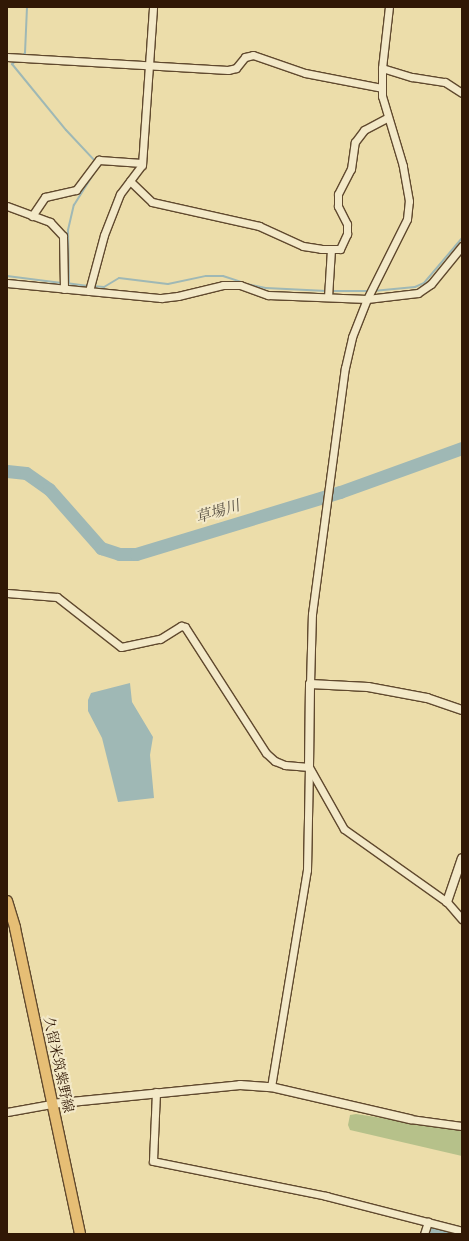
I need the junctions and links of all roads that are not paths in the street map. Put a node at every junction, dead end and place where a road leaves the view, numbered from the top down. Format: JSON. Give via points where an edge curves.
{"nodes":[{"id":1,"x":153,"y":7,"type":"edge"},
{"id":2,"x":389,"y":7,"type":"edge"},
{"id":3,"x":7,"y":57,"type":"edge"},
{"id":4,"x":149,"y":66,"type":"junction"},
{"id":5,"x":382,"y":68,"type":"junction"},
{"id":6,"x":382,"y":88,"type":"junction"},
{"id":7,"x":462,"y":93,"type":"edge"},
{"id":8,"x":387,"y":118,"type":"junction"},
{"id":9,"x":142,"y":163,"type":"junction"},
{"id":10,"x":130,"y":181,"type":"junction"},
{"id":11,"x":7,"y":206,"type":"edge"},
{"id":12,"x":32,"y":216,"type":"junction"},
{"id":13,"x":462,"y":246,"type":"edge"},
{"id":14,"x":331,"y":249,"type":"junction"},
{"id":15,"x":7,"y":283,"type":"edge"},
{"id":16,"x":64,"y":289,"type":"junction"},
{"id":17,"x":89,"y":292,"type":"junction"},
{"id":18,"x":328,"y":297,"type":"junction"},
{"id":19,"x":367,"y":299,"type":"junction"},
{"id":20,"x":7,"y":593,"type":"edge"},
{"id":21,"x":310,"y":684,"type":"junction"},
{"id":22,"x":462,"y":710,"type":"edge"},
{"id":23,"x":309,"y":767,"type":"junction"},
{"id":24,"x":462,"y":858,"type":"edge"},
{"id":25,"x":7,"y":901,"type":"edge"},
{"id":26,"x":447,"y":902,"type":"junction"},
{"id":27,"x":462,"y":919,"type":"edge"},
{"id":28,"x":271,"y":1086,"type":"junction"},
{"id":29,"x":156,"y":1092,"type":"junction"},
{"id":30,"x":51,"y":1104,"type":"junction"},
{"id":31,"x":7,"y":1112,"type":"edge"},
{"id":32,"x":410,"y":1119,"type":"joint"},
{"id":33,"x":462,"y":1126,"type":"edge"},
{"id":34,"x":428,"y":1222,"type":"junction"},
{"id":35,"x":462,"y":1231,"type":"edge"},
{"id":36,"x":80,"y":1234,"type":"edge"},
{"id":37,"x":424,"y":1234,"type":"edge"}],
"edges":[{"from":1,"to":4,"type":"street"},
{"from":2,"to":5,"type":"street"},
{"from":3,"to":4,"type":"street"},
{"from":4,"to":6,"type":"street","via":[[228,70],[236,68],[246,57],[253,55],[305,74]]},
{"from":4,"to":9,"type":"street"},
{"from":5,"to":6,"type":"street"},
{"from":5,"to":7,"type":"street","via":[[412,77],[445,82]]},
{"from":6,"to":8,"type":"street"},
{"from":8,"to":14,"type":"street","via":[[364,130],[355,142],[351,169],[338,194],[338,206],[347,224],[347,234],[340,248]]},
{"from":8,"to":19,"type":"street","via":[[403,166],[409,201],[407,219]]},
{"from":9,"to":10,"type":"street"},
{"from":9,"to":12,"type":"street","via":[[99,160],[76,190],[45,197]]},
{"from":10,"to":14,"type":"street","via":[[152,202],[259,226],[284,240],[303,246]]},
{"from":10,"to":17,"type":"street","via":[[120,194],[104,235]]},
{"from":11,"to":12,"type":"street"},
{"from":12,"to":16,"type":"street","via":[[50,222],[63,236]]},
{"from":13,"to":19,"type":"street","via":[[431,284],[418,293]]},
{"from":14,"to":18,"type":"street"},
{"from":15,"to":16,"type":"street"},
{"from":16,"to":17,"type":"street"},
{"from":17,"to":18,"type":"street","via":[[161,298],[216,286],[234,285],[268,295]]},
{"from":18,"to":19,"type":"street"},
{"from":19,"to":21,"type":"street","via":[[352,337],[345,368],[312,614],[308,652]]},
{"from":20,"to":23,"type":"street","via":[[57,597],[121,646],[160,639],[181,626],[185,627],[266,753],[285,765]]},
{"from":21,"to":22,"type":"street","via":[[368,687],[427,698]]},
{"from":21,"to":23,"type":"street"},
{"from":23,"to":26,"type":"street","via":[[344,829]]},
{"from":23,"to":28,"type":"street","via":[[307,870]]},
{"from":24,"to":26,"type":"street"},
{"from":25,"to":30,"type":"main road","name":"久留米筑紫野線","via":[[15,928]]},
{"from":26,"to":27,"type":"street"},
{"from":28,"to":29,"type":"street","via":[[221,1086]]},
{"from":28,"to":32,"type":"street"},
{"from":29,"to":30,"type":"street"},
{"from":29,"to":34,"type":"street","via":[[153,1161],[326,1196]]},
{"from":30,"to":31,"type":"street"},
{"from":30,"to":36,"type":"main road","name":"久留米筑紫野線"},
{"from":32,"to":33,"type":"street"},
{"from":34,"to":35,"type":"street"},
{"from":34,"to":37,"type":"street"}]}
